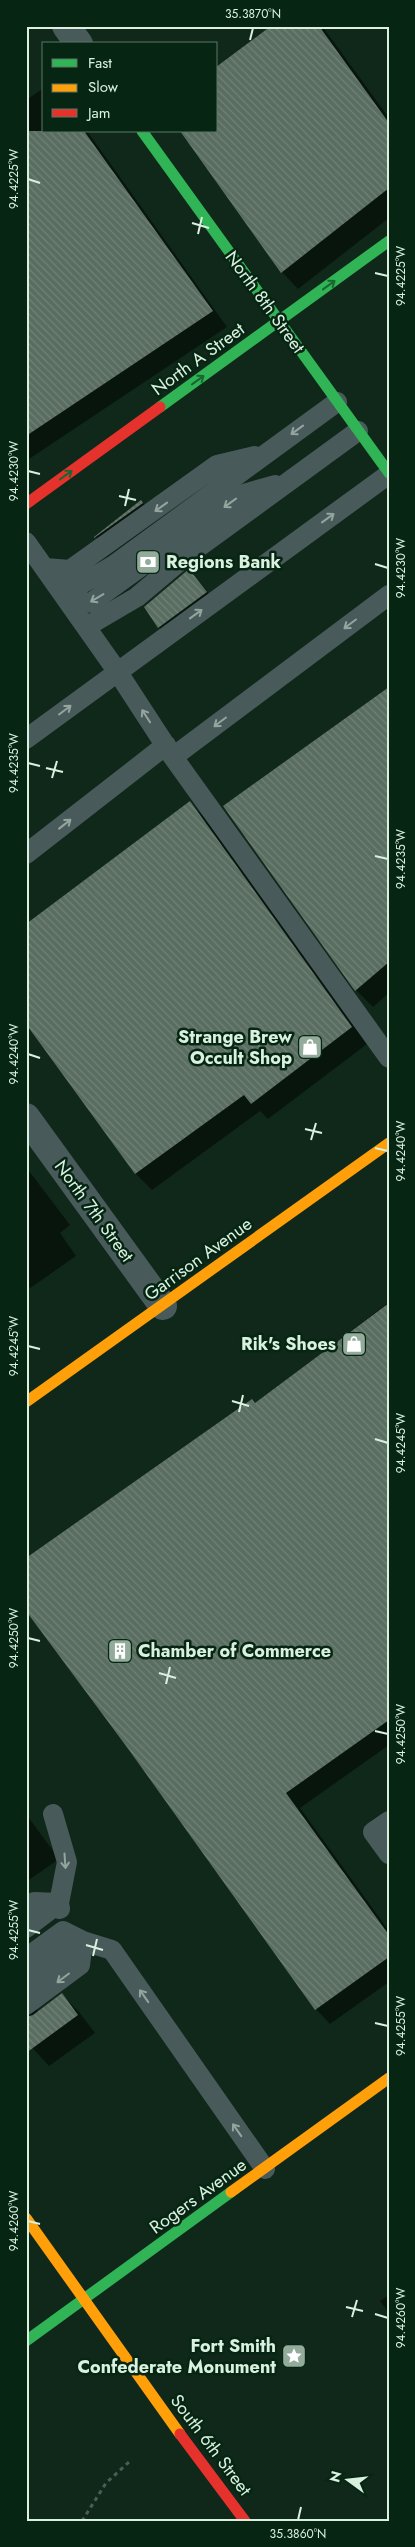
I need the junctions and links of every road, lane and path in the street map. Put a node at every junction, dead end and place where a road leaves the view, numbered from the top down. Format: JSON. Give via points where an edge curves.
{"nodes":[{"id":1,"x":66,"y":26,"type":"edge"},
{"id":2,"x":78,"y":42,"type":"edge"},
{"id":3,"x":143,"y":132,"type":"edge"},
{"id":4,"x":389,"y":242,"type":"edge"},
{"id":5,"x":279,"y":322,"type":"junction"},
{"id":6,"x":337,"y":402,"type":"junction"},
{"id":7,"x":358,"y":431,"type":"junction"},
{"id":8,"x":264,"y":454,"type":"junction"},
{"id":9,"x":389,"y":474,"type":"edge"},
{"id":10,"x":291,"y":480,"type":"junction"},
{"id":11,"x":26,"y":504,"type":"edge"},
{"id":12,"x":26,"y":542,"type":"edge"},
{"id":13,"x":45,"y":568,"type":"junction"},
{"id":14,"x":59,"y":588,"type":"junction"},
{"id":15,"x":389,"y":595,"type":"edge"},
{"id":16,"x":71,"y":605,"type":"junction"},
{"id":17,"x":86,"y":627,"type":"junction"},
{"id":18,"x":117,"y":671,"type":"junction"},
{"id":19,"x":26,"y":739,"type":"edge"},
{"id":20,"x":169,"y":751,"type":"junction"},
{"id":21,"x":26,"y":854,"type":"edge"},
{"id":22,"x":389,"y":1058,"type":"edge"},
{"id":23,"x":26,"y":1116,"type":"edge"},
{"id":24,"x":389,"y":1143,"type":"edge"},
{"id":25,"x":163,"y":1306,"type":"junction"},
{"id":26,"x":26,"y":1402,"type":"edge"},
{"id":27,"x":53,"y":1814,"type":"dead end"},
{"id":28,"x":389,"y":1821,"type":"edge"},
{"id":29,"x":389,"y":1854,"type":"edge"},
{"id":30,"x":59,"y":1903,"type":"junction"},
{"id":31,"x":26,"y":1908,"type":"edge"},
{"id":32,"x":26,"y":1928,"type":"edge"},
{"id":33,"x":63,"y":1931,"type":"junction"},
{"id":34,"x":83,"y":1941,"type":"junction"},
{"id":35,"x":26,"y":1958,"type":"edge"},
{"id":36,"x":26,"y":1982,"type":"edge"},
{"id":37,"x":26,"y":2006,"type":"edge"},
{"id":38,"x":389,"y":2078,"type":"edge"},
{"id":39,"x":265,"y":2169,"type":"junction"},
{"id":40,"x":26,"y":2218,"type":"edge"},
{"id":41,"x":84,"y":2299,"type":"junction"},
{"id":42,"x":26,"y":2341,"type":"edge"},
{"id":43,"x":130,"y":2462,"type":"dead end"},
{"id":44,"x":82,"y":2521,"type":"edge"},
{"id":45,"x":245,"y":2521,"type":"edge"}],
"edges":[{"from":1,"to":2,"type":"street"},
{"from":3,"to":5,"type":"street","name":"North 8th Street"},
{"from":5,"to":4,"type":"street","name":"North A Street","one_way":true},
{"from":5,"to":6,"type":"street","name":"North 8th Street"},
{"from":11,"to":5,"type":"street","name":"North A Street","one_way":true},
{"from":6,"to":7,"type":"street","name":"North 8th Street"},
{"from":6,"to":8,"type":"lane","one_way":true},
{"from":7,"to":9,"type":"street","name":"North 8th Street"},
{"from":7,"to":10,"type":"lane"},
{"from":8,"to":13,"type":"lane","one_way":true,"via":[[217,465],[70,570]]},
{"from":8,"to":14,"type":"lane","via":[[114,565],[75,588]]},
{"from":18,"to":9,"type":"lane","one_way":true},
{"from":10,"to":16,"type":"lane","one_way":true,"via":[[240,496],[92,602]]},
{"from":10,"to":17,"type":"lane","via":[[181,560],[137,597]]},
{"from":12,"to":13,"type":"lane"},
{"from":13,"to":14,"type":"lane"},
{"from":14,"to":16,"type":"lane"},
{"from":15,"to":20,"type":"lane","one_way":true},
{"from":16,"to":17,"type":"lane"},
{"from":17,"to":18,"type":"lane"},
{"from":19,"to":18,"type":"lane","one_way":true},
{"from":20,"to":18,"type":"lane","one_way":true},
{"from":21,"to":20,"type":"lane","one_way":true},
{"from":20,"to":22,"type":"lane"},
{"from":23,"to":25,"type":"street","name":"North 7th Street"},
{"from":24,"to":25,"type":"street","name":"Garrison Avenue"},
{"from":25,"to":26,"type":"street","name":"Garrison Avenue"},
{"from":27,"to":30,"type":"lane","one_way":true,"via":[[67,1862]]},
{"from":28,"to":29,"type":"lane","via":[[373,1832]]},
{"from":30,"to":31,"type":"lane","via":[[34,1902]]},
{"from":30,"to":32,"type":"lane"},
{"from":30,"to":33,"type":"lane"},
{"from":33,"to":34,"type":"lane"},
{"from":33,"to":35,"type":"lane"},
{"from":34,"to":36,"type":"lane"},
{"from":34,"to":37,"type":"lane","one_way":true,"via":[[80,1965]]},
{"from":39,"to":34,"type":"lane","one_way":true,"via":[[112,1950]]},
{"from":38,"to":39,"type":"street","name":"Rogers Avenue"},
{"from":39,"to":41,"type":"street","name":"Rogers Avenue"},
{"from":40,"to":41,"type":"street","name":"South 6th Street"},
{"from":41,"to":42,"type":"street","name":"Rogers Avenue"},
{"from":41,"to":45,"type":"street","name":"South 6th Street"},
{"from":43,"to":44,"type":"path","via":[[106,2483]]}]}
